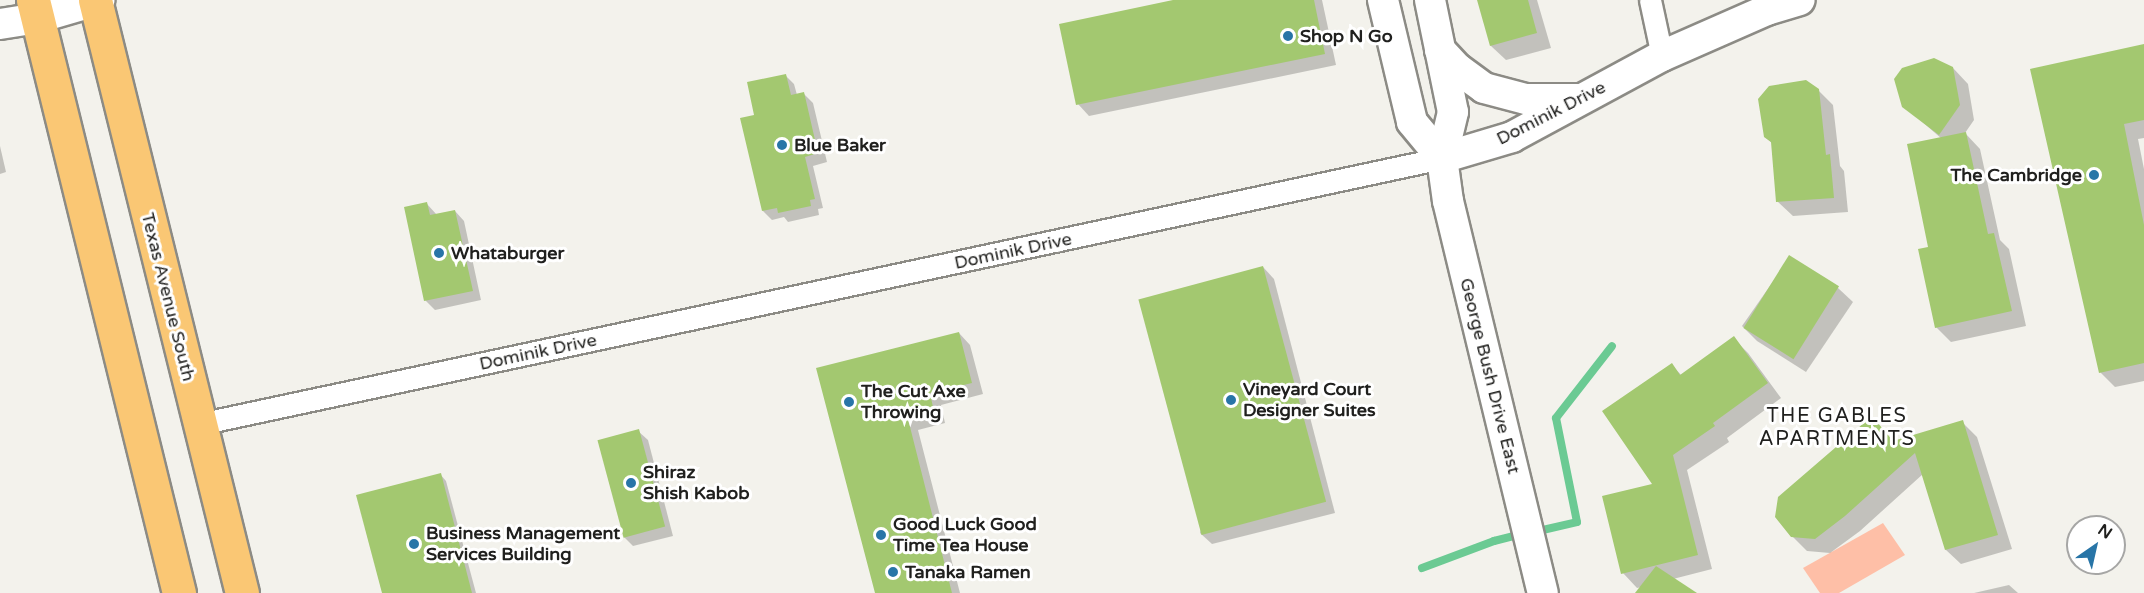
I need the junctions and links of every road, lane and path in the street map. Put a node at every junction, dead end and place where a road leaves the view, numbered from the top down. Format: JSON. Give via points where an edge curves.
{"nodes":[{"id":1,"x":97,"y":0,"type":"edge"},
{"id":2,"x":1383,"y":0,"type":"edge"},
{"id":3,"x":1430,"y":0,"type":"edge"},
{"id":4,"x":1650,"y":0,"type":"edge"},
{"id":5,"x":1800,"y":0,"type":"edge"},
{"id":6,"x":35,"y":9,"type":"edge"},
{"id":7,"x":0,"y":24,"type":"edge"},
{"id":8,"x":1440,"y":50,"type":"junction"},
{"id":9,"x":1662,"y":56,"type":"junction"},
{"id":10,"x":1580,"y":99,"type":"junction"},
{"id":11,"x":1442,"y":158,"type":"junction"},
{"id":12,"x":199,"y":424,"type":"junction"},
{"id":13,"x":1540,"y":582,"type":"edge"},
{"id":14,"x":179,"y":593,"type":"edge"},
{"id":15,"x":242,"y":593,"type":"edge"}],
"edges":[{"from":1,"to":6,"type":"street"},
{"from":1,"to":12,"type":"main road","name":"Texas Avenue South"},
{"from":2,"to":11,"type":"street","via":[[1412,122]]},
{"from":3,"to":8,"type":"street","name":"George Bush Drive East"},
{"from":4,"to":9,"type":"street"},
{"from":5,"to":9,"type":"street","name":"Dominik Drive","via":[[1767,10]]},
{"from":6,"to":7,"type":"street"},
{"from":6,"to":14,"type":"main road"},
{"from":8,"to":10,"type":"street","via":[[1484,88],[1526,99]]},
{"from":8,"to":11,"type":"street","name":"George Bush Drive East","via":[[1453,112]]},
{"from":9,"to":10,"type":"street","name":"Dominik Drive"},
{"from":10,"to":11,"type":"street","name":"Dominik Drive","via":[[1512,137]]},
{"from":11,"to":12,"type":"street","name":"Dominik Drive"},
{"from":11,"to":13,"type":"street","name":"George Bush Drive East","via":[[1448,201]]},
{"from":12,"to":15,"type":"main road","name":"Texas Avenue South"}]}
